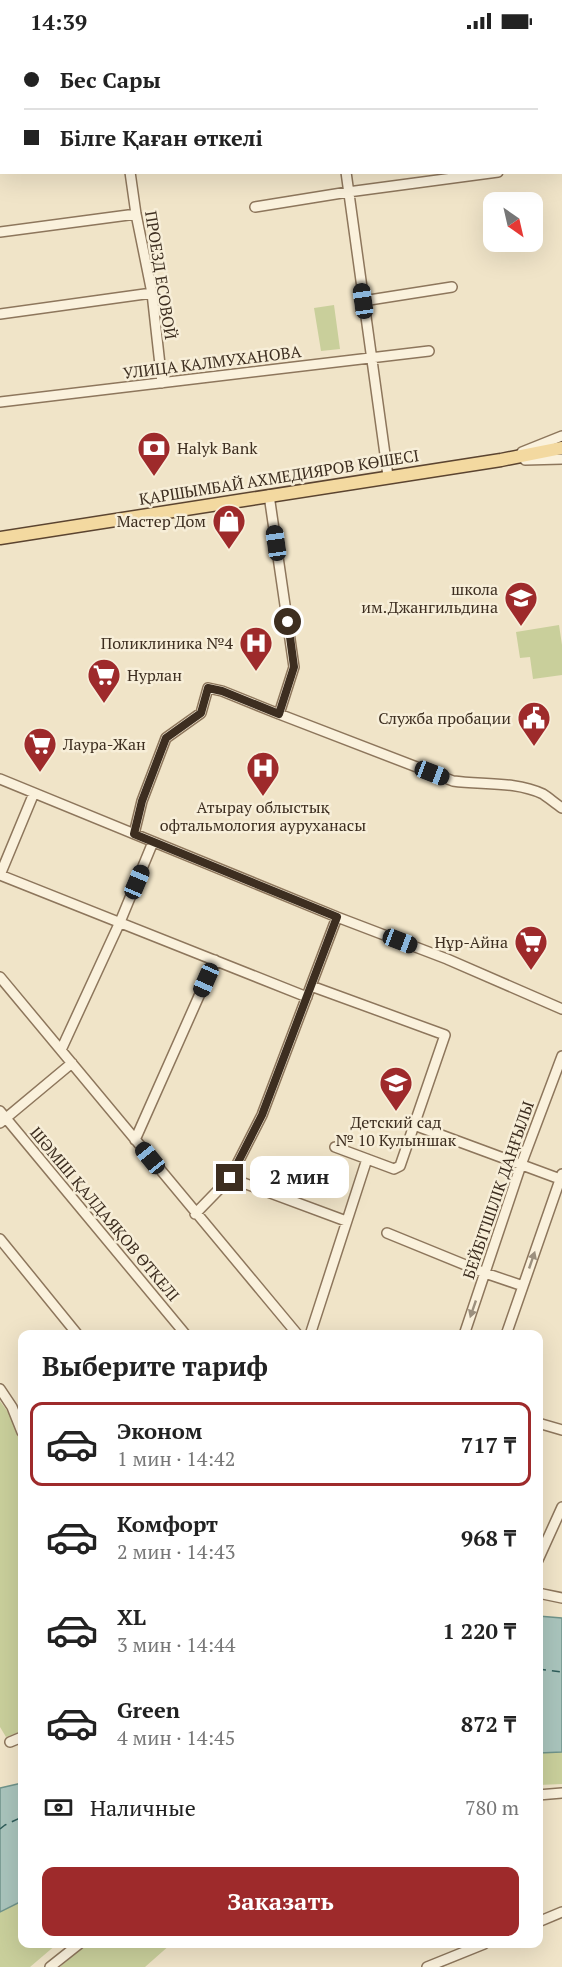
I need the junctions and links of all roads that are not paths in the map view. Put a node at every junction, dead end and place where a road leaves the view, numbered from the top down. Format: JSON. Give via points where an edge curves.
{"nodes":[{"id":1,"x":130,"y":174,"type":"edge"},
{"id":2,"x":346,"y":174,"type":"edge"},
{"id":3,"x":483,"y":174,"type":"edge"},
{"id":4,"x":348,"y":192,"type":"junction"},
{"id":5,"x":255,"y":207,"type":"dead end"},
{"id":6,"x":136,"y":214,"type":"junction"},
{"id":7,"x":0,"y":232,"type":"edge"},
{"id":8,"x":452,"y":286,"type":"dead end"},
{"id":9,"x":152,"y":293,"type":"junction"},
{"id":10,"x":363,"y":301,"type":"junction"},
{"id":11,"x":0,"y":314,"type":"edge"},
{"id":12,"x":429,"y":351,"type":"dead end"},
{"id":13,"x":370,"y":358,"type":"junction"},
{"id":14,"x":162,"y":383,"type":"junction"},
{"id":15,"x":0,"y":402,"type":"edge"},
{"id":16,"x":562,"y":436,"type":"edge"},
{"id":17,"x":562,"y":448,"type":"edge"},
{"id":18,"x":562,"y":459,"type":"edge"},
{"id":19,"x":501,"y":460,"type":"junction"},
{"id":20,"x":388,"y":476,"type":"junction"},
{"id":21,"x":269,"y":495,"type":"junction"},
{"id":22,"x":0,"y":538,"type":"edge"},
{"id":23,"x":279,"y":714,"type":"junction"},
{"id":24,"x":0,"y":779,"type":"edge"},
{"id":25,"x":34,"y":793,"type":"junction"},
{"id":26,"x":562,"y":808,"type":"edge"},
{"id":27,"x":134,"y":834,"type":"junction"},
{"id":28,"x":153,"y":842,"type":"junction"},
{"id":29,"x":0,"y":875,"type":"edge"},
{"id":30,"x":337,"y":917,"type":"junction"},
{"id":31,"x":120,"y":922,"type":"junction"},
{"id":32,"x":215,"y":960,"type":"junction"},
{"id":33,"x":0,"y":976,"type":"edge"},
{"id":34,"x":311,"y":986,"type":"junction"},
{"id":35,"x":307,"y":998,"type":"junction"},
{"id":36,"x":562,"y":1009,"type":"edge"},
{"id":37,"x":61,"y":1050,"type":"junction"},
{"id":38,"x":562,"y":1056,"type":"edge"},
{"id":39,"x":72,"y":1063,"type":"junction"},
{"id":40,"x":2,"y":1118,"type":"edge"},
{"id":41,"x":414,"y":1125,"type":"junction"},
{"id":42,"x":135,"y":1140,"type":"junction"},
{"id":43,"x":335,"y":1148,"type":"dead end"},
{"id":44,"x":367,"y":1159,"type":"junction"},
{"id":45,"x":521,"y":1165,"type":"junction"},
{"id":46,"x":561,"y":1177,"type":"edge"},
{"id":47,"x":230,"y":1178,"type":"junction"},
{"id":48,"x":195,"y":1214,"type":"junction"},
{"id":49,"x":346,"y":1221,"type":"junction"},
{"id":50,"x":387,"y":1233,"type":"dead end"},
{"id":51,"x":0,"y":1239,"type":"edge"},
{"id":52,"x":485,"y":1273,"type":"junction"},
{"id":53,"x":523,"y":1286,"type":"junction"},
{"id":54,"x":74,"y":1330,"type":"edge"},
{"id":55,"x":182,"y":1330,"type":"edge"},
{"id":56,"x":294,"y":1330,"type":"edge"},
{"id":57,"x":312,"y":1330,"type":"edge"},
{"id":58,"x":466,"y":1330,"type":"edge"},
{"id":59,"x":508,"y":1330,"type":"edge"},
{"id":60,"x":0,"y":1389,"type":"edge"},
{"id":61,"x":18,"y":1422,"type":"edge"},
{"id":62,"x":543,"y":1424,"type":"edge"},
{"id":63,"x":562,"y":1430,"type":"edge"},
{"id":64,"x":562,"y":1507,"type":"edge"},
{"id":65,"x":543,"y":1549,"type":"edge"},
{"id":66,"x":543,"y":1594,"type":"edge"},
{"id":67,"x":562,"y":1598,"type":"edge"},
{"id":68,"x":18,"y":1739,"type":"edge"},
{"id":69,"x":10,"y":1742,"type":"dead end"},
{"id":70,"x":562,"y":1793,"type":"edge"},
{"id":71,"x":543,"y":1795,"type":"edge"},
{"id":72,"x":562,"y":1912,"type":"edge"},
{"id":73,"x":543,"y":1920,"type":"edge"},
{"id":74,"x":74,"y":1948,"type":"edge"},
{"id":75,"x":474,"y":1948,"type":"edge"},
{"id":76,"x":50,"y":1967,"type":"edge"},
{"id":77,"x":427,"y":1967,"type":"edge"}],
"edges":[{"from":1,"to":6,"type":"street","name":"ПРОЕЗД ЕСОВОЙ"},
{"from":2,"to":4,"type":"street"},
{"from":3,"to":4,"type":"street"},
{"from":4,"to":5,"type":"street"},
{"from":4,"to":10,"type":"street"},
{"from":6,"to":7,"type":"street"},
{"from":6,"to":9,"type":"street","name":"ПРОЕЗД ЕСОВОЙ"},
{"from":8,"to":10,"type":"street"},
{"from":9,"to":11,"type":"street"},
{"from":9,"to":14,"type":"street","name":"ПРОЕЗД ЕСОВОЙ"},
{"from":10,"to":13,"type":"street"},
{"from":12,"to":13,"type":"street","name":"УЛИЦА КАЛМУХАНОВА"},
{"from":13,"to":14,"type":"street","name":"УЛИЦА КАЛМУХАНОВА"},
{"from":13,"to":20,"type":"street"},
{"from":14,"to":15,"type":"street","name":"УЛИЦА КАЛМУХАНОВА"},
{"from":16,"to":19,"type":"street"},
{"from":17,"to":19,"type":"main road","name":"ҚАРШЫМБАЙ АХМЕДИЯРОВ КӨШЕСІ"},
{"from":18,"to":19,"type":"street"},
{"from":19,"to":20,"type":"main road","name":"ҚАРШЫМБАЙ АХМЕДИЯРОВ КӨШЕСІ"},
{"from":20,"to":21,"type":"main road","name":"ҚАРШЫМБАЙ АХМЕДИЯРОВ КӨШЕСІ"},
{"from":21,"to":22,"type":"main road","name":"ҚАРШЫМБАЙ АХМЕДИЯРОВ КӨШЕСІ"},
{"from":21,"to":23,"type":"street","via":[[294,667]]},
{"from":23,"to":26,"type":"street","via":[[453,781],[512,785],[543,794]]},
{"from":23,"to":27,"type":"street","via":[[208,688],[201,713],[166,738]]},
{"from":24,"to":25,"type":"street"},
{"from":25,"to":27,"type":"street"},
{"from":25,"to":29,"type":"street"},
{"from":27,"to":28,"type":"street"},
{"from":28,"to":30,"type":"street"},
{"from":28,"to":31,"type":"street"},
{"from":29,"to":31,"type":"street"},
{"from":30,"to":34,"type":"street"},
{"from":30,"to":36,"type":"street"},
{"from":31,"to":32,"type":"street"},
{"from":31,"to":37,"type":"street"},
{"from":32,"to":35,"type":"street"},
{"from":32,"to":42,"type":"street"},
{"from":33,"to":37,"type":"street"},
{"from":34,"to":35,"type":"street"},
{"from":34,"to":41,"type":"street","via":[[445,1035]]},
{"from":35,"to":47,"type":"street","via":[[262,1115]]},
{"from":37,"to":39,"type":"street"},
{"from":38,"to":45,"type":"street","name":"БЕЙБІТШІЛІК ДАҢҒЫЛЫ"},
{"from":39,"to":40,"type":"street"},
{"from":39,"to":42,"type":"street"},
{"from":40,"to":55,"type":"street","name":"ШӘМШІ ҚАЛДАЯҚОВ ӨТКЕЛІ"},
{"from":41,"to":44,"type":"street","via":[[398,1168]]},
{"from":41,"to":45,"type":"street"},
{"from":42,"to":48,"type":"street"},
{"from":43,"to":44,"type":"street"},
{"from":44,"to":49,"type":"street"},
{"from":45,"to":46,"type":"street"},
{"from":45,"to":52,"type":"street","name":"БЕЙБІТШІЛІК ДАҢҒЫЛЫ"},
{"from":53,"to":46,"type":"street","one_way":true},
{"from":47,"to":48,"type":"street"},
{"from":47,"to":49,"type":"street"},
{"from":48,"to":56,"type":"street"},
{"from":49,"to":57,"type":"street"},
{"from":50,"to":52,"type":"street"},
{"from":51,"to":54,"type":"street"},
{"from":52,"to":53,"type":"street"},
{"from":52,"to":58,"type":"street","name":"БЕЙБІТШІЛІК ДАҢҒЫЛЫ","one_way":true},
{"from":53,"to":59,"type":"street"},
{"from":60,"to":61,"type":"street"},
{"from":62,"to":63,"type":"street"},
{"from":64,"to":65,"type":"street"},
{"from":66,"to":67,"type":"street"},
{"from":68,"to":69,"type":"street"},
{"from":70,"to":71,"type":"street"},
{"from":72,"to":73,"type":"street"},
{"from":74,"to":76,"type":"street"},
{"from":75,"to":77,"type":"street"}]}
